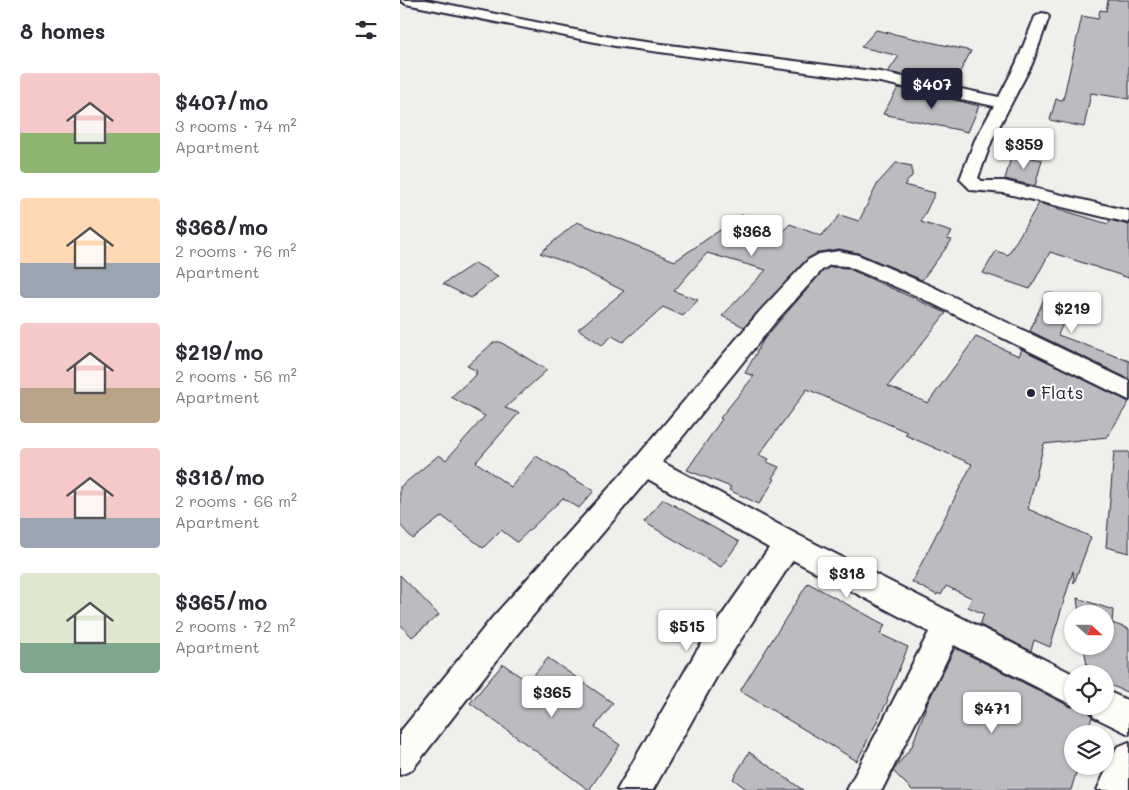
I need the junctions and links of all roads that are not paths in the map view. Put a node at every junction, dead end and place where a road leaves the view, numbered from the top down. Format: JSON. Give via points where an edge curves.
{"nodes":[{"id":1,"x":406,"y":0,"type":"edge"},
{"id":2,"x":459,"y":4,"type":"edge"},
{"id":3,"x":1042,"y":17,"type":"dead end"},
{"id":4,"x":1004,"y":103,"type":"junction"},
{"id":5,"x":1129,"y":216,"type":"edge"},
{"id":6,"x":1129,"y":391,"type":"edge"},
{"id":7,"x":645,"y":465,"type":"junction"},
{"id":8,"x":788,"y":544,"type":"junction"},
{"id":9,"x":948,"y":627,"type":"junction"},
{"id":10,"x":1064,"y":686,"type":"edge"},
{"id":11,"x":1114,"y":710,"type":"edge"},
{"id":12,"x":1129,"y":718,"type":"edge"},
{"id":13,"x":400,"y":758,"type":"edge"},
{"id":14,"x":1129,"y":758,"type":"edge"},
{"id":15,"x":634,"y":790,"type":"edge"},
{"id":16,"x":864,"y":790,"type":"edge"},
{"id":17,"x":1114,"y":790,"type":"edge"}],
"edges":[{"from":1,"to":2,"type":"street"},
{"from":2,"to":4,"type":"street","via":[[616,42],[845,72]]},
{"from":3,"to":4,"type":"street","via":[[1024,64]]},
{"from":4,"to":5,"type":"street","via":[[991,124],[969,179],[977,186],[1004,187]]},
{"from":6,"to":7,"type":"street","via":[[924,291],[851,260],[826,259],[815,265],[768,316]]},
{"from":7,"to":8,"type":"street"},
{"from":7,"to":13,"type":"street","via":[[503,628]]},
{"from":8,"to":9,"type":"street"},
{"from":8,"to":15,"type":"street","via":[[707,663]]},
{"from":9,"to":10,"type":"street"},
{"from":9,"to":16,"type":"street"},
{"from":11,"to":12,"type":"street"},
{"from":14,"to":17,"type":"street"}]}
